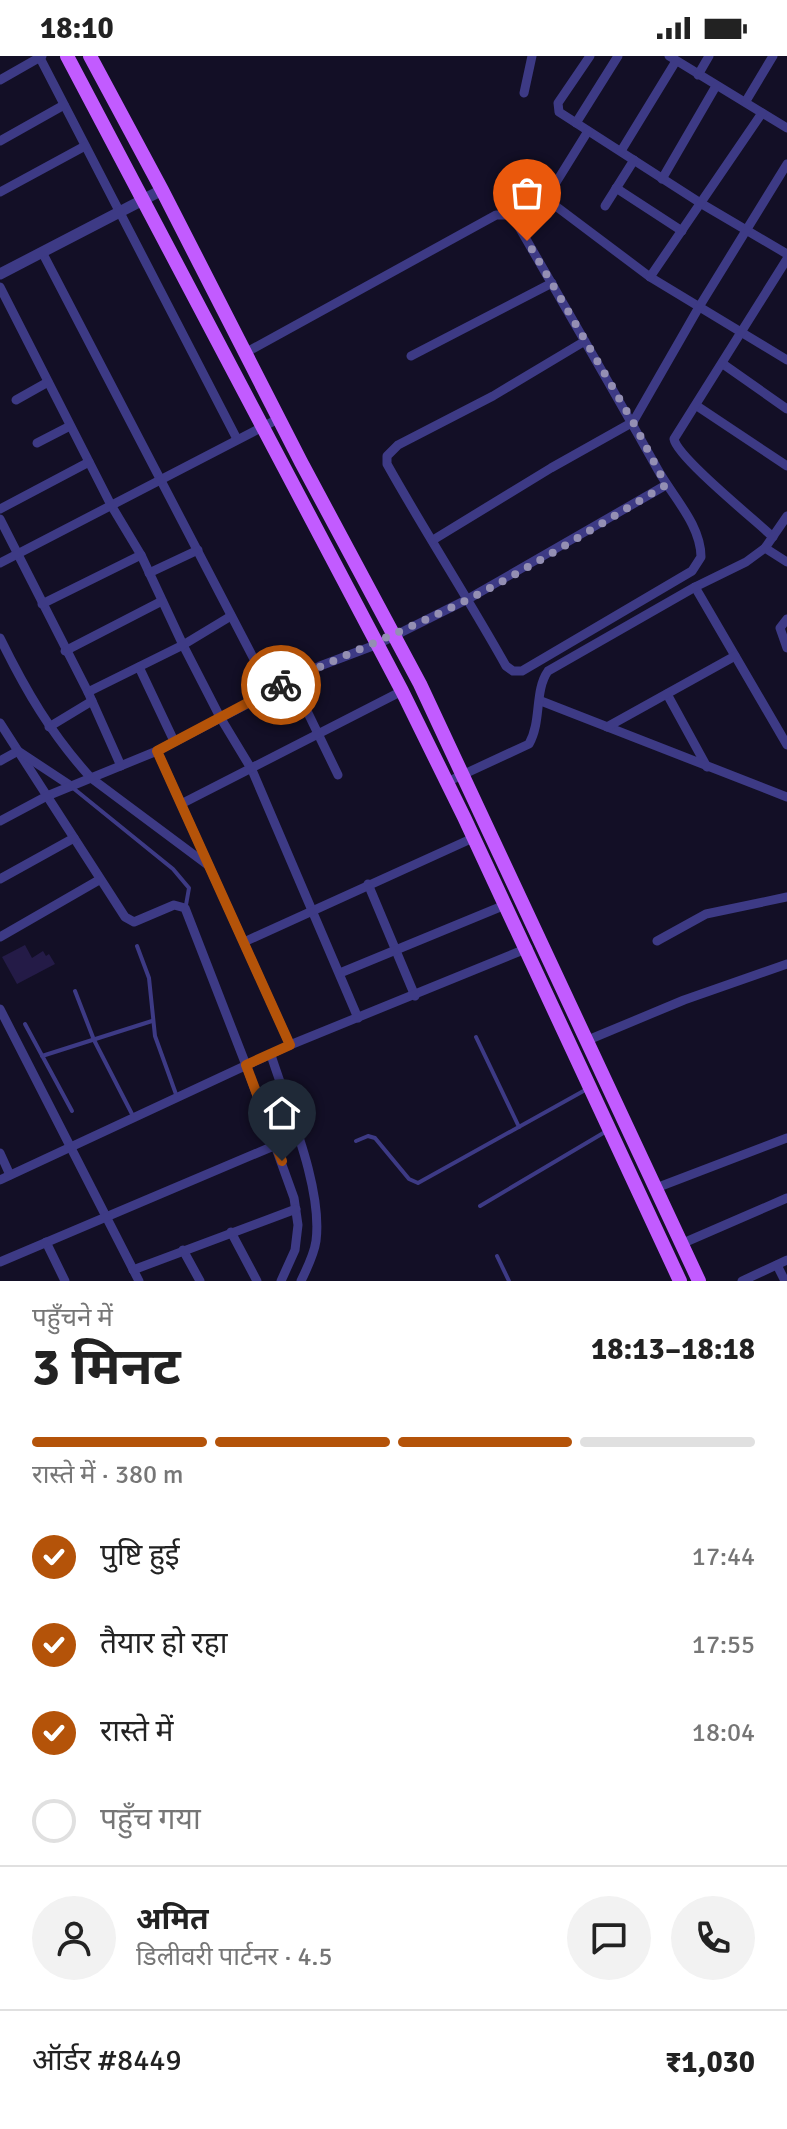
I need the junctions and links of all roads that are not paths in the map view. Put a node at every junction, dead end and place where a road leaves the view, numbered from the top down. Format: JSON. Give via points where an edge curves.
{"nodes":[{"id":1,"x":40,"y":56,"type":"edge"},
{"id":2,"x":67,"y":56,"type":"edge"},
{"id":3,"x":90,"y":56,"type":"edge"},
{"id":4,"x":532,"y":56,"type":"edge"},
{"id":5,"x":590,"y":56,"type":"edge"},
{"id":6,"x":618,"y":56,"type":"edge"},
{"id":7,"x":709,"y":56,"type":"edge"},
{"id":8,"x":773,"y":56,"type":"edge"},
{"id":9,"x":672,"y":58,"type":"edge"},
{"id":10,"x":698,"y":75,"type":"junction"},
{"id":11,"x":0,"y":80,"type":"edge"},
{"id":12,"x":716,"y":86,"type":"junction"},
{"id":13,"x":524,"y":93,"type":"dead end"},
{"id":14,"x":746,"y":101,"type":"junction"},
{"id":15,"x":64,"y":105,"type":"junction"},
{"id":16,"x":762,"y":113,"type":"junction"},
{"id":17,"x":576,"y":123,"type":"junction"},
{"id":18,"x":787,"y":128,"type":"edge"},
{"id":19,"x":588,"y":131,"type":"junction"},
{"id":20,"x":0,"y":141,"type":"edge"},
{"id":21,"x":85,"y":146,"type":"junction"},
{"id":22,"x":621,"y":151,"type":"junction"},
{"id":23,"x":634,"y":160,"type":"junction"},
{"id":24,"x":787,"y":164,"type":"edge"},
{"id":25,"x":662,"y":179,"type":"junction"},
{"id":26,"x":616,"y":188,"type":"junction"},
{"id":27,"x":162,"y":190,"type":"junction"},
{"id":28,"x":0,"y":192,"type":"edge"},
{"id":29,"x":142,"y":200,"type":"junction"},
{"id":30,"x":702,"y":204,"type":"junction"},
{"id":31,"x":605,"y":206,"type":"dead end"},
{"id":32,"x":118,"y":212,"type":"junction"},
{"id":33,"x":746,"y":228,"type":"junction"},
{"id":34,"x":682,"y":231,"type":"junction"},
{"id":35,"x":42,"y":252,"type":"junction"},
{"id":36,"x":787,"y":256,"type":"edge"},
{"id":37,"x":0,"y":274,"type":"edge"},
{"id":38,"x":650,"y":277,"type":"junction"},
{"id":39,"x":552,"y":283,"type":"junction"},
{"id":40,"x":0,"y":287,"type":"edge"},
{"id":41,"x":699,"y":307,"type":"junction"},
{"id":42,"x":741,"y":332,"type":"junction"},
{"id":43,"x":585,"y":341,"type":"junction"},
{"id":44,"x":787,"y":345,"type":"edge"},
{"id":45,"x":245,"y":353,"type":"junction"},
{"id":46,"x":411,"y":356,"type":"dead end"},
{"id":47,"x":784,"y":358,"type":"edge"},
{"id":48,"x":723,"y":364,"type":"junction"},
{"id":49,"x":48,"y":382,"type":"junction"},
{"id":50,"x":16,"y":400,"type":"dead end"},
{"id":51,"x":697,"y":406,"type":"junction"},
{"id":52,"x":787,"y":409,"type":"edge"},
{"id":53,"x":278,"y":419,"type":"junction"},
{"id":54,"x":633,"y":422,"type":"junction"},
{"id":55,"x":70,"y":426,"type":"junction"},
{"id":56,"x":261,"y":426,"type":"junction"},
{"id":57,"x":237,"y":439,"type":"junction"},
{"id":58,"x":37,"y":443,"type":"dead end"},
{"id":59,"x":89,"y":462,"type":"junction"},
{"id":60,"x":787,"y":466,"type":"edge"},
{"id":61,"x":161,"y":479,"type":"junction"},
{"id":62,"x":666,"y":485,"type":"junction"},
{"id":63,"x":111,"y":505,"type":"junction"},
{"id":64,"x":0,"y":509,"type":"edge"},
{"id":65,"x":787,"y":516,"type":"edge"},
{"id":66,"x":0,"y":519,"type":"edge"},
{"id":67,"x":773,"y":537,"type":"junction"},
{"id":68,"x":433,"y":540,"type":"junction"},
{"id":69,"x":765,"y":548,"type":"junction"},
{"id":70,"x":198,"y":550,"type":"junction"},
{"id":71,"x":18,"y":553,"type":"junction"},
{"id":72,"x":141,"y":555,"type":"junction"},
{"id":73,"x":787,"y":562,"type":"edge"},
{"id":74,"x":0,"y":563,"type":"edge"},
{"id":75,"x":149,"y":573,"type":"junction"},
{"id":76,"x":695,"y":587,"type":"junction"},
{"id":77,"x":468,"y":599,"type":"junction"},
{"id":78,"x":162,"y":601,"type":"junction"},
{"id":79,"x":42,"y":604,"type":"junction"},
{"id":80,"x":231,"y":616,"type":"junction"},
{"id":81,"x":787,"y":619,"type":"edge"},
{"id":82,"x":394,"y":635,"type":"junction"},
{"id":83,"x":0,"y":638,"type":"edge"},
{"id":84,"x":378,"y":644,"type":"junction"},
{"id":85,"x":183,"y":645,"type":"junction"},
{"id":86,"x":787,"y":648,"type":"edge"},
{"id":87,"x":65,"y":651,"type":"junction"},
{"id":88,"x":735,"y":656,"type":"junction"},
{"id":89,"x":139,"y":667,"type":"junction"},
{"id":90,"x":292,"y":680,"type":"junction"},
{"id":91,"x":270,"y":690,"type":"junction"},
{"id":92,"x":402,"y":691,"type":"junction"},
{"id":93,"x":667,"y":694,"type":"junction"},
{"id":94,"x":90,"y":697,"type":"junction"},
{"id":95,"x":541,"y":701,"type":"junction"},
{"id":96,"x":220,"y":717,"type":"junction"},
{"id":97,"x":0,"y":723,"type":"edge"},
{"id":98,"x":49,"y":727,"type":"junction"},
{"id":99,"x":607,"y":727,"type":"junction"},
{"id":100,"x":320,"y":733,"type":"junction"},
{"id":101,"x":174,"y":741,"type":"junction"},
{"id":102,"x":787,"y":745,"type":"edge"},
{"id":103,"x":18,"y":751,"type":"junction"},
{"id":104,"x":157,"y":751,"type":"junction"},
{"id":105,"x":0,"y":761,"type":"edge"},
{"id":106,"x":121,"y":766,"type":"junction"},
{"id":107,"x":707,"y":767,"type":"junction"},
{"id":108,"x":252,"y":770,"type":"junction"},
{"id":109,"x":464,"y":774,"type":"junction"},
{"id":110,"x":338,"y":775,"type":"dead end"},
{"id":111,"x":82,"y":782,"type":"junction"},
{"id":112,"x":447,"y":782,"type":"junction"},
{"id":113,"x":47,"y":796,"type":"junction"},
{"id":114,"x":787,"y":797,"type":"edge"},
{"id":115,"x":183,"y":803,"type":"junction"},
{"id":116,"x":0,"y":821,"type":"edge"},
{"id":117,"x":74,"y":838,"type":"junction"},
{"id":118,"x":473,"y":838,"type":"junction"},
{"id":119,"x":212,"y":868,"type":"junction"},
{"id":120,"x":0,"y":879,"type":"edge"},
{"id":121,"x":99,"y":880,"type":"junction"},
{"id":122,"x":368,"y":884,"type":"junction"},
{"id":123,"x":787,"y":896,"type":"edge"},
{"id":124,"x":505,"y":905,"type":"junction"},
{"id":125,"x":185,"y":908,"type":"junction"},
{"id":126,"x":311,"y":911,"type":"junction"},
{"id":127,"x":0,"y":937,"type":"edge"},
{"id":128,"x":657,"y":941,"type":"dead end"},
{"id":129,"x":244,"y":942,"type":"junction"},
{"id":130,"x":542,"y":942,"type":"junction"},
{"id":131,"x":137,"y":946,"type":"dead end"},
{"id":132,"x":525,"y":949,"type":"junction"},
{"id":133,"x":395,"y":952,"type":"junction"},
{"id":134,"x":787,"y":964,"type":"edge"},
{"id":135,"x":340,"y":973,"type":"junction"},
{"id":136,"x":75,"y":991,"type":"dead end"},
{"id":137,"x":415,"y":996,"type":"junction"},
{"id":138,"x":0,"y":1009,"type":"edge"},
{"id":139,"x":358,"y":1018,"type":"junction"},
{"id":140,"x":152,"y":1021,"type":"junction"},
{"id":141,"x":25,"y":1024,"type":"dead end"},
{"id":142,"x":476,"y":1037,"type":"dead end"},
{"id":143,"x":94,"y":1040,"type":"junction"},
{"id":144,"x":588,"y":1040,"type":"junction"},
{"id":145,"x":290,"y":1045,"type":"junction"},
{"id":146,"x":42,"y":1056,"type":"junction"},
{"id":147,"x":259,"y":1060,"type":"junction"},
{"id":148,"x":589,"y":1087,"type":"junction"},
{"id":149,"x":178,"y":1097,"type":"junction"},
{"id":150,"x":72,"y":1111,"type":"dead end"},
{"id":151,"x":134,"y":1118,"type":"junction"},
{"id":152,"x":624,"y":1120,"type":"junction"},
{"id":153,"x":519,"y":1127,"type":"junction"},
{"id":154,"x":609,"y":1129,"type":"junction"},
{"id":155,"x":787,"y":1138,"type":"edge"},
{"id":156,"x":356,"y":1141,"type":"dead end"},
{"id":157,"x":276,"y":1145,"type":"junction"},
{"id":158,"x":69,"y":1148,"type":"junction"},
{"id":159,"x":0,"y":1153,"type":"edge"},
{"id":160,"x":10,"y":1175,"type":"junction"},
{"id":161,"x":0,"y":1180,"type":"edge"},
{"id":162,"x":656,"y":1188,"type":"junction"},
{"id":163,"x":787,"y":1198,"type":"edge"},
{"id":164,"x":480,"y":1206,"type":"dead end"},
{"id":165,"x":296,"y":1209,"type":"junction"},
{"id":166,"x":105,"y":1216,"type":"junction"},
{"id":167,"x":231,"y":1232,"type":"junction"},
{"id":168,"x":46,"y":1242,"type":"junction"},
{"id":169,"x":681,"y":1244,"type":"junction"},
{"id":170,"x":183,"y":1250,"type":"junction"},
{"id":171,"x":497,"y":1256,"type":"dead end"},
{"id":172,"x":0,"y":1262,"type":"edge"},
{"id":173,"x":782,"y":1262,"type":"edge"},
{"id":174,"x":133,"y":1270,"type":"junction"},
{"id":175,"x":65,"y":1281,"type":"edge"},
{"id":176,"x":139,"y":1281,"type":"edge"},
{"id":177,"x":200,"y":1281,"type":"edge"},
{"id":178,"x":257,"y":1281,"type":"edge"},
{"id":179,"x":281,"y":1281,"type":"edge"},
{"id":180,"x":301,"y":1281,"type":"edge"},
{"id":181,"x":509,"y":1281,"type":"edge"},
{"id":182,"x":680,"y":1281,"type":"edge"},
{"id":183,"x":699,"y":1281,"type":"edge"},
{"id":184,"x":742,"y":1281,"type":"edge"},
{"id":185,"x":785,"y":1281,"type":"edge"}],
"edges":[{"from":1,"to":11,"type":"street"},
{"from":1,"to":15,"type":"street"},
{"from":2,"to":29,"type":"main road"},
{"from":3,"to":27,"type":"main road"},
{"from":4,"to":13,"type":"street"},
{"from":5,"to":17,"type":"street","via":[[558,103],[559,112]]},
{"from":6,"to":17,"type":"street"},
{"from":7,"to":10,"type":"street"},
{"from":8,"to":14,"type":"street"},
{"from":9,"to":10,"type":"street"},
{"from":9,"to":22,"type":"street"},
{"from":10,"to":12,"type":"street"},
{"from":12,"to":14,"type":"street"},
{"from":12,"to":25,"type":"street"},
{"from":14,"to":16,"type":"street"},
{"from":15,"to":20,"type":"street"},
{"from":15,"to":21,"type":"street"},
{"from":16,"to":18,"type":"street"},
{"from":16,"to":30,"type":"street"},
{"from":17,"to":19,"type":"street"},
{"from":19,"to":22,"type":"street"},
{"from":19,"to":38,"type":"street","via":[[550,197]]},
{"from":21,"to":28,"type":"street"},
{"from":21,"to":32,"type":"street"},
{"from":22,"to":23,"type":"street"},
{"from":23,"to":25,"type":"street"},
{"from":23,"to":26,"type":"street"},
{"from":24,"to":33,"type":"street"},
{"from":25,"to":30,"type":"street"},
{"from":26,"to":31,"type":"street"},
{"from":26,"to":34,"type":"street"},
{"from":27,"to":29,"type":"street"},
{"from":27,"to":45,"type":"main road"},
{"from":29,"to":32,"type":"street"},
{"from":29,"to":56,"type":"main road"},
{"from":30,"to":33,"type":"street"},
{"from":30,"to":34,"type":"street"},
{"from":32,"to":35,"type":"street"},
{"from":32,"to":57,"type":"street"},
{"from":33,"to":36,"type":"street"},
{"from":33,"to":41,"type":"street"},
{"from":34,"to":38,"type":"street"},
{"from":35,"to":37,"type":"street"},
{"from":35,"to":61,"type":"street"},
{"from":36,"to":42,"type":"street"},
{"from":38,"to":41,"type":"street"},
{"from":39,"to":43,"type":"street"},
{"from":39,"to":45,"type":"street","via":[[515,220],[496,215]]},
{"from":39,"to":46,"type":"street"},
{"from":40,"to":49,"type":"street"},
{"from":41,"to":42,"type":"street"},
{"from":41,"to":54,"type":"street"},
{"from":42,"to":47,"type":"street"},
{"from":42,"to":48,"type":"street"},
{"from":43,"to":54,"type":"street"},
{"from":43,"to":68,"type":"street","via":[[391,450],[387,464]]},
{"from":44,"to":47,"type":"street"},
{"from":45,"to":53,"type":"main road"},
{"from":48,"to":51,"type":"street"},
{"from":48,"to":52,"type":"street"},
{"from":49,"to":50,"type":"street"},
{"from":49,"to":55,"type":"street"},
{"from":51,"to":60,"type":"street"},
{"from":51,"to":67,"type":"street","via":[[674,439],[676,448]]},
{"from":53,"to":56,"type":"street"},
{"from":53,"to":82,"type":"main road"},
{"from":54,"to":62,"type":"street"},
{"from":54,"to":68,"type":"street"},
{"from":55,"to":58,"type":"street"},
{"from":55,"to":59,"type":"street"},
{"from":56,"to":57,"type":"street"},
{"from":56,"to":84,"type":"main road"},
{"from":57,"to":61,"type":"street"},
{"from":59,"to":63,"type":"street"},
{"from":59,"to":64,"type":"street"},
{"from":61,"to":63,"type":"street"},
{"from":61,"to":70,"type":"street"},
{"from":62,"to":77,"type":"street"},
{"from":62,"to":77,"type":"street","via":[[694,527],[701,550],[697,565],[522,671],[506,666]]},
{"from":63,"to":71,"type":"street"},
{"from":63,"to":72,"type":"street"},
{"from":65,"to":67,"type":"street"},
{"from":66,"to":71,"type":"street"},
{"from":67,"to":69,"type":"street"},
{"from":68,"to":77,"type":"street"},
{"from":69,"to":73,"type":"street"},
{"from":69,"to":76,"type":"street"},
{"from":70,"to":75,"type":"street"},
{"from":70,"to":80,"type":"street"},
{"from":71,"to":74,"type":"street"},
{"from":71,"to":79,"type":"street"},
{"from":72,"to":75,"type":"street"},
{"from":72,"to":79,"type":"street"},
{"from":75,"to":78,"type":"street"},
{"from":76,"to":88,"type":"street"},
{"from":76,"to":95,"type":"street","via":[[548,671]]},
{"from":77,"to":82,"type":"street"},
{"from":78,"to":85,"type":"street"},
{"from":78,"to":87,"type":"street"},
{"from":79,"to":87,"type":"street"},
{"from":80,"to":85,"type":"street"},
{"from":80,"to":91,"type":"street"},
{"from":81,"to":86,"type":"street","via":[[780,628]]},
{"from":82,"to":84,"type":"street"},
{"from":82,"to":109,"type":"main road"},
{"from":83,"to":98,"type":"street"},
{"from":84,"to":90,"type":"street"},
{"from":84,"to":92,"type":"main road"},
{"from":85,"to":89,"type":"street"},
{"from":85,"to":96,"type":"street"},
{"from":87,"to":94,"type":"street"},
{"from":88,"to":93,"type":"street"},
{"from":88,"to":102,"type":"street"},
{"from":89,"to":94,"type":"street"},
{"from":89,"to":101,"type":"street"},
{"from":90,"to":91,"type":"street"},
{"from":90,"to":100,"type":"street"},
{"from":91,"to":96,"type":"street"},
{"from":92,"to":100,"type":"street"},
{"from":92,"to":112,"type":"main road"},
{"from":93,"to":99,"type":"street"},
{"from":93,"to":107,"type":"street"},
{"from":94,"to":98,"type":"street"},
{"from":94,"to":106,"type":"street"},
{"from":95,"to":99,"type":"street"},
{"from":95,"to":109,"type":"street","via":[[529,744]]},
{"from":96,"to":101,"type":"street"},
{"from":96,"to":108,"type":"street"},
{"from":97,"to":103,"type":"street"},
{"from":98,"to":111,"type":"street"},
{"from":99,"to":107,"type":"street"},
{"from":100,"to":108,"type":"street"},
{"from":100,"to":110,"type":"street"},
{"from":101,"to":104,"type":"street"},
{"from":103,"to":105,"type":"street"},
{"from":103,"to":111,"type":"street"},
{"from":103,"to":113,"type":"street"},
{"from":104,"to":106,"type":"street"},
{"from":104,"to":115,"type":"street"},
{"from":106,"to":111,"type":"street"},
{"from":107,"to":114,"type":"street"},
{"from":108,"to":115,"type":"street"},
{"from":108,"to":126,"type":"street"},
{"from":109,"to":112,"type":"street"},
{"from":109,"to":130,"type":"main road"},
{"from":111,"to":113,"type":"street"},
{"from":111,"to":119,"type":"street"},
{"from":111,"to":125,"type":"lane","via":[[189,888]]},
{"from":112,"to":118,"type":"main road"},
{"from":113,"to":116,"type":"street"},
{"from":113,"to":117,"type":"street"},
{"from":115,"to":119,"type":"street"},
{"from":117,"to":120,"type":"street"},
{"from":117,"to":121,"type":"street"},
{"from":118,"to":122,"type":"street"},
{"from":118,"to":124,"type":"main road"},
{"from":119,"to":129,"type":"street"},
{"from":121,"to":125,"type":"street","via":[[130,921],[174,905]]},
{"from":121,"to":127,"type":"street"},
{"from":122,"to":126,"type":"street"},
{"from":122,"to":133,"type":"street"},
{"from":123,"to":128,"type":"street","via":[[706,914]]},
{"from":124,"to":132,"type":"main road"},
{"from":124,"to":133,"type":"street"},
{"from":125,"to":147,"type":"street"},
{"from":126,"to":129,"type":"street"},
{"from":126,"to":135,"type":"street"},
{"from":129,"to":145,"type":"street"},
{"from":130,"to":132,"type":"street"},
{"from":130,"to":144,"type":"main road"},
{"from":131,"to":140,"type":"lane","via":[[149,978]]},
{"from":132,"to":137,"type":"street"},
{"from":132,"to":148,"type":"main road"},
{"from":133,"to":135,"type":"street"},
{"from":133,"to":137,"type":"street"},
{"from":134,"to":144,"type":"street"},
{"from":135,"to":139,"type":"street"},
{"from":136,"to":143,"type":"lane"},
{"from":137,"to":139,"type":"street"},
{"from":138,"to":158,"type":"street"},
{"from":139,"to":145,"type":"street"},
{"from":140,"to":143,"type":"lane"},
{"from":140,"to":149,"type":"lane"},
{"from":141,"to":146,"type":"lane"},
{"from":142,"to":153,"type":"lane"},
{"from":143,"to":146,"type":"lane"},
{"from":143,"to":151,"type":"lane"},
{"from":144,"to":152,"type":"main road"},
{"from":145,"to":147,"type":"street"},
{"from":146,"to":150,"type":"lane"},
{"from":147,"to":149,"type":"street"},
{"from":147,"to":157,"type":"street"},
{"from":147,"to":180,"type":"street","via":[[306,1163],[317,1215],[316,1242]]},
{"from":148,"to":153,"type":"lane"},
{"from":148,"to":154,"type":"main road"},
{"from":149,"to":151,"type":"street"},
{"from":151,"to":158,"type":"street"},
{"from":152,"to":154,"type":"lane"},
{"from":152,"to":162,"type":"main road"},
{"from":153,"to":156,"type":"lane","via":[[418,1183],[375,1138]]},
{"from":154,"to":164,"type":"lane"},
{"from":154,"to":182,"type":"main road"},
{"from":155,"to":162,"type":"street"},
{"from":157,"to":165,"type":"street"},
{"from":157,"to":166,"type":"street"},
{"from":158,"to":160,"type":"street"},
{"from":158,"to":166,"type":"street"},
{"from":159,"to":160,"type":"street"},
{"from":160,"to":161,"type":"street"},
{"from":162,"to":169,"type":"main road"},
{"from":163,"to":169,"type":"street"},
{"from":165,"to":167,"type":"street"},
{"from":165,"to":179,"type":"street","via":[[295,1250]]},
{"from":166,"to":168,"type":"street"},
{"from":166,"to":174,"type":"street"},
{"from":167,"to":170,"type":"street"},
{"from":167,"to":178,"type":"street"},
{"from":168,"to":172,"type":"street"},
{"from":168,"to":175,"type":"street"},
{"from":169,"to":183,"type":"main road"},
{"from":170,"to":174,"type":"street"},
{"from":170,"to":177,"type":"street"},
{"from":171,"to":181,"type":"lane"},
{"from":173,"to":184,"type":"street"},
{"from":173,"to":185,"type":"street"},
{"from":174,"to":176,"type":"street"}]}
